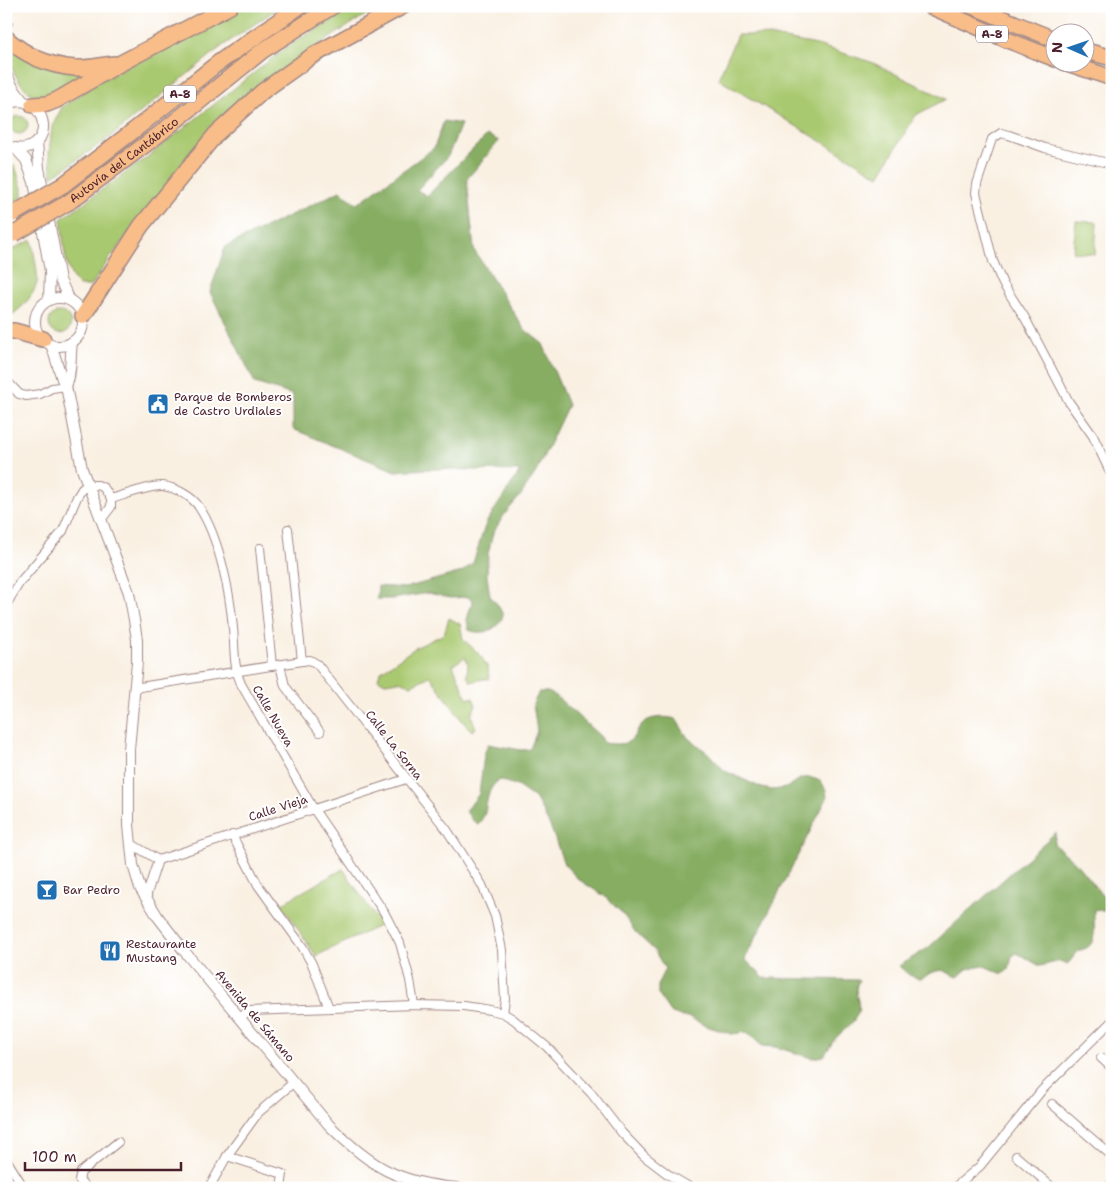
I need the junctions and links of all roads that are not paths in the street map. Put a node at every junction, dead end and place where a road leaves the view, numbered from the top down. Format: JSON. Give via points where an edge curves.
{"nodes":[{"id":1,"x":230,"y":6,"type":"edge"},
{"id":2,"x":300,"y":6,"type":"edge"},
{"id":3,"x":333,"y":6,"type":"edge"},
{"id":4,"x":403,"y":6,"type":"edge"},
{"id":5,"x":930,"y":6,"type":"edge"},
{"id":6,"x":972,"y":6,"type":"edge"},
{"id":7,"x":7,"y":27,"type":"edge"},
{"id":8,"x":1046,"y":36,"type":"edge"},
{"id":9,"x":1096,"y":54,"type":"edge"},
{"id":10,"x":1046,"y":55,"type":"edge"},
{"id":11,"x":1112,"y":58,"type":"edge"},
{"id":12,"x":121,"y":63,"type":"junction"},
{"id":13,"x":1094,"y":72,"type":"edge"},
{"id":14,"x":6,"y":74,"type":"edge"},
{"id":15,"x":1112,"y":78,"type":"edge"},
{"id":16,"x":28,"y":103,"type":"junction"},
{"id":17,"x":6,"y":105,"type":"edge"},
{"id":18,"x":37,"y":141,"type":"junction"},
{"id":19,"x":11,"y":146,"type":"edge"},
{"id":20,"x":1112,"y":164,"type":"edge"},
{"id":21,"x":10,"y":216,"type":"edge"},
{"id":22,"x":10,"y":236,"type":"edge"},
{"id":23,"x":68,"y":299,"type":"junction"},
{"id":24,"x":49,"y":300,"type":"junction"},
{"id":25,"x":83,"y":316,"type":"junction"},
{"id":26,"x":6,"y":331,"type":"edge"},
{"id":27,"x":47,"y":342,"type":"junction"},
{"id":28,"x":72,"y":342,"type":"junction"},
{"id":29,"x":6,"y":380,"type":"edge"},
{"id":30,"x":66,"y":386,"type":"junction"},
{"id":31,"x":1111,"y":474,"type":"edge"},
{"id":32,"x":87,"y":486,"type":"junction"},
{"id":33,"x":112,"y":499,"type":"junction"},
{"id":34,"x":101,"y":520,"type":"junction"},
{"id":35,"x":288,"y":529,"type":"dead end"},
{"id":36,"x":260,"y":548,"type":"dead end"},
{"id":37,"x":6,"y":605,"type":"edge"},
{"id":38,"x":302,"y":661,"type":"junction"},
{"id":39,"x":276,"y":665,"type":"junction"},
{"id":40,"x":236,"y":672,"type":"junction"},
{"id":41,"x":134,"y":688,"type":"junction"},
{"id":42,"x":320,"y":732,"type":"dead end"},
{"id":43,"x":406,"y":778,"type":"junction"},
{"id":44,"x":313,"y":808,"type":"junction"},
{"id":45,"x":232,"y":835,"type":"junction"},
{"id":46,"x":130,"y":843,"type":"junction"},
{"id":47,"x":158,"y":860,"type":"junction"},
{"id":48,"x":146,"y":897,"type":"junction"},
{"id":49,"x":414,"y":1005,"type":"junction"},
{"id":50,"x":329,"y":1008,"type":"junction"},
{"id":51,"x":503,"y":1013,"type":"junction"},
{"id":52,"x":239,"y":1018,"type":"junction"},
{"id":53,"x":1112,"y":1021,"type":"edge"},
{"id":54,"x":1101,"y":1058,"type":"dead end"},
{"id":55,"x":1112,"y":1068,"type":"edge"},
{"id":56,"x":294,"y":1082,"type":"junction"},
{"id":57,"x":1052,"y":1104,"type":"dead end"},
{"id":58,"x":118,"y":1142,"type":"dead end"},
{"id":59,"x":227,"y":1156,"type":"junction"},
{"id":60,"x":1016,"y":1156,"type":"dead end"},
{"id":61,"x":1112,"y":1156,"type":"edge"},
{"id":62,"x":6,"y":1159,"type":"edge"},
{"id":63,"x":1112,"y":1184,"type":"edge"},
{"id":64,"x":24,"y":1188,"type":"edge"},
{"id":65,"x":87,"y":1188,"type":"edge"},
{"id":66,"x":209,"y":1188,"type":"edge"},
{"id":67,"x":281,"y":1188,"type":"edge"},
{"id":68,"x":458,"y":1188,"type":"edge"},
{"id":69,"x":691,"y":1188,"type":"edge"},
{"id":70,"x":954,"y":1188,"type":"edge"},
{"id":71,"x":1053,"y":1188,"type":"edge"},
{"id":72,"x":1105,"y":1188,"type":"edge"}],
"edges":[{"from":1,"to":12,"type":"highway"},
{"from":2,"to":21,"type":"highway","name":"Autovía del Cantábrico","number":"A-8","bridge":true,"via":[[218,63],[63,184]]},
{"from":3,"to":22,"type":"highway","name":"Autovía del Cantábrico","number":"A-8","bridge":true,"via":[[262,51],[69,202]]},
{"from":4,"to":25,"type":"highway","via":[[312,56],[263,91],[216,134],[141,226]]},
{"from":5,"to":10,"type":"highway","number":"A-8"},
{"from":6,"to":8,"type":"highway","number":"A-8"},
{"from":7,"to":12,"type":"highway","via":[[17,48],[41,60],[75,68]]},
{"from":9,"to":11,"type":"highway"},
{"from":12,"to":16,"type":"highway","via":[[58,100],[47,104]]},
{"from":13,"to":15,"type":"highway"},
{"from":14,"to":16,"type":"street","via":[[14,89]]},
{"from":16,"to":17,"type":"street","via":[[17,101]]},
{"from":16,"to":18,"type":"street","via":[[42,116],[43,129]]},
{"from":18,"to":19,"type":"street","via":[[27,148]]},
{"from":18,"to":23,"type":"street","via":[[60,280]]},
{"from":19,"to":24,"type":"street","via":[[26,160],[34,182],[50,271]]},
{"from":20,"to":31,"type":"street","via":[[1045,148],[1001,133],[992,139],[976,193],[1002,284],[1069,402],[1093,436]]},
{"from":23,"to":24,"type":"street"},
{"from":23,"to":25,"type":"street","via":[[80,308]]},
{"from":24,"to":27,"type":"street","via":[[36,315],[36,328]]},
{"from":25,"to":28,"type":"street","via":[[82,330]]},
{"from":26,"to":27,"type":"highway"},
{"from":27,"to":28,"type":"street","via":[[66,345]]},
{"from":27,"to":30,"type":"street","name":"Avenida de Sámano"},
{"from":28,"to":30,"type":"street","name":"Avenida de Sámano"},
{"from":29,"to":30,"type":"street","via":[[26,396]]},
{"from":30,"to":32,"type":"street","name":"Avenida de Sámano"},
{"from":32,"to":33,"type":"street","via":[[104,488]]},
{"from":32,"to":34,"type":"street","name":"Avenida de Sámano"},
{"from":32,"to":37,"type":"street","via":[[76,497],[62,531],[20,582]]},
{"from":33,"to":34,"type":"street","via":[[111,507]]},
{"from":33,"to":40,"type":"street","name":"Calle Nueva","via":[[162,486],[185,494],[198,506],[222,566],[234,629]]},
{"from":34,"to":41,"type":"street","name":"Avenida de Sámano","via":[[129,593],[137,640]]},
{"from":35,"to":38,"type":"street"},
{"from":36,"to":39,"type":"street"},
{"from":38,"to":39,"type":"street"},
{"from":38,"to":43,"type":"street","name":"Calle La Sorna","via":[[310,660],[317,664]]},
{"from":39,"to":40,"type":"street"},
{"from":39,"to":42,"type":"street","via":[[285,686]]},
{"from":40,"to":41,"type":"street"},
{"from":40,"to":44,"type":"street","name":"Calle Nueva"},
{"from":41,"to":46,"type":"street","name":"Avenida de Sámano"},
{"from":43,"to":44,"type":"street","name":"Calle Vieja"},
{"from":43,"to":51,"type":"street","name":"Calle La Sorna","via":[[466,859],[495,916],[502,950]]},
{"from":44,"to":45,"type":"street","name":"Calle Vieja"},
{"from":44,"to":49,"type":"street","name":"Calle Nueva","via":[[384,912],[400,943]]},
{"from":45,"to":47,"type":"street","name":"Calle Vieja"},
{"from":45,"to":50,"type":"street","via":[[258,885],[302,946]]},
{"from":46,"to":47,"type":"street"},
{"from":46,"to":48,"type":"street","name":"Avenida de Sámano","via":[[133,865]]},
{"from":47,"to":48,"type":"street"},
{"from":48,"to":52,"type":"street","name":"Avenida de Sámano","via":[[158,918]]},
{"from":49,"to":50,"type":"street"},
{"from":49,"to":51,"type":"street","via":[[464,1006]]},
{"from":50,"to":52,"type":"street","via":[[249,1012]]},
{"from":51,"to":69,"type":"street","via":[[547,1047],[644,1156]]},
{"from":52,"to":56,"type":"street","name":"Avenida de Sámano"},
{"from":53,"to":70,"type":"street","via":[[1042,1090],[980,1166]]},
{"from":54,"to":55,"type":"street"},
{"from":56,"to":59,"type":"street","via":[[258,1113]]},
{"from":56,"to":68,"type":"street","name":"Avenida de Sámano","via":[[329,1125],[361,1155],[394,1175],[428,1185]]},
{"from":57,"to":61,"type":"street"},
{"from":58,"to":65,"type":"street","via":[[81,1172],[79,1180]]},
{"from":59,"to":66,"type":"street"},
{"from":59,"to":67,"type":"street","via":[[283,1174]]},
{"from":60,"to":71,"type":"street"},
{"from":62,"to":64,"type":"street"},
{"from":63,"to":72,"type":"street"}]}
